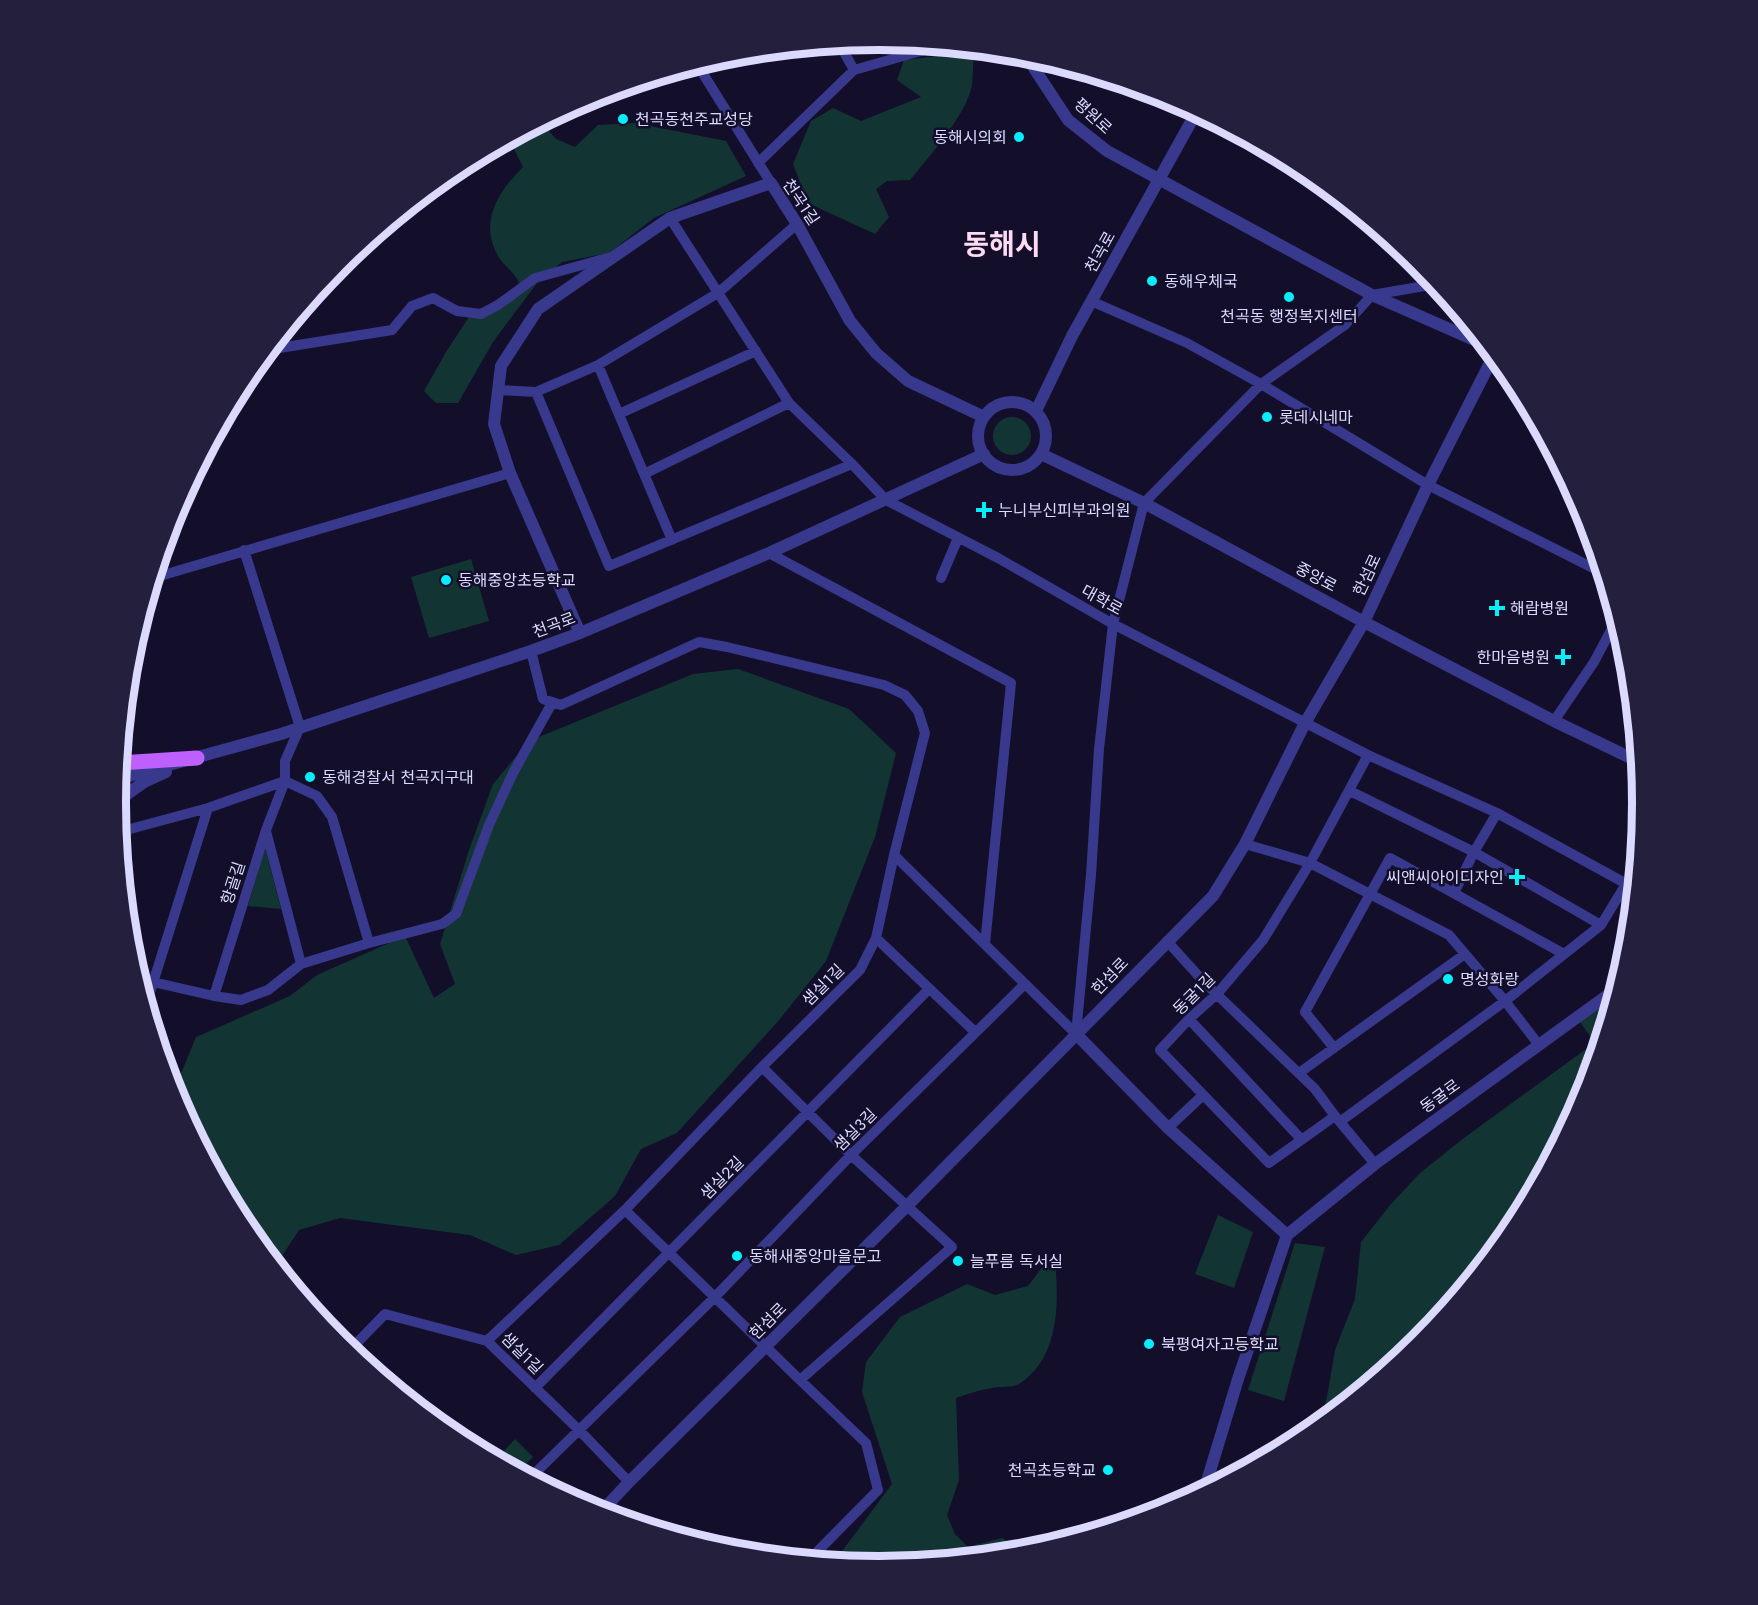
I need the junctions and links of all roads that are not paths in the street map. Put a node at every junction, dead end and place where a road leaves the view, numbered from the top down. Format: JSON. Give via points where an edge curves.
{"nodes":[{"id":1,"x":843,"y":51,"type":"edge"},
{"id":2,"x":921,"y":51,"type":"edge"},
{"id":3,"x":1032,"y":65,"type":"edge"},
{"id":4,"x":854,"y":70,"type":"junction"},
{"id":5,"x":701,"y":71,"type":"edge"},
{"id":6,"x":1193,"y":119,"type":"edge"},
{"id":7,"x":758,"y":164,"type":"junction"},
{"id":8,"x":1160,"y":180,"type":"junction"},
{"id":9,"x":771,"y":183,"type":"junction"},
{"id":10,"x":670,"y":218,"type":"junction"},
{"id":11,"x":797,"y":224,"type":"junction"},
{"id":12,"x":615,"y":256,"type":"junction"},
{"id":13,"x":1426,"y":286,"type":"edge"},
{"id":14,"x":718,"y":293,"type":"junction"},
{"id":15,"x":1372,"y":296,"type":"junction"},
{"id":16,"x":1091,"y":301,"type":"junction"},
{"id":17,"x":1472,"y":339,"type":"edge"},
{"id":18,"x":279,"y":348,"type":"edge"},
{"id":19,"x":756,"y":351,"type":"junction"},
{"id":20,"x":1490,"y":363,"type":"edge"},
{"id":21,"x":598,"y":365,"type":"junction"},
{"id":22,"x":1261,"y":384,"type":"junction"},
{"id":23,"x":498,"y":390,"type":"junction"},
{"id":24,"x":536,"y":392,"type":"junction"},
{"id":25,"x":789,"y":404,"type":"junction"},
{"id":26,"x":1036,"y":411,"type":"junction"},
{"id":27,"x":618,"y":414,"type":"junction"},
{"id":28,"x":984,"y":417,"type":"junction"},
{"id":29,"x":984,"y":454,"type":"junction"},
{"id":30,"x":1041,"y":454,"type":"junction"},
{"id":31,"x":852,"y":464,"type":"junction"},
{"id":32,"x":510,"y":473,"type":"junction"},
{"id":33,"x":644,"y":474,"type":"junction"},
{"id":34,"x":1428,"y":485,"type":"junction"},
{"id":35,"x":885,"y":500,"type":"junction"},
{"id":36,"x":1144,"y":503,"type":"junction"},
{"id":37,"x":958,"y":538,"type":"junction"},
{"id":38,"x":672,"y":540,"type":"junction"},
{"id":39,"x":244,"y":550,"type":"junction"},
{"id":40,"x":770,"y":553,"type":"junction"},
{"id":41,"x":1595,"y":569,"type":"edge"},
{"id":42,"x":162,"y":575,"type":"edge"},
{"id":43,"x":941,"y":578,"type":"dead end"},
{"id":44,"x":1364,"y":622,"type":"junction"},
{"id":45,"x":1113,"y":624,"type":"junction"},
{"id":46,"x":1612,"y":630,"type":"edge"},
{"id":47,"x":580,"y":633,"type":"junction"},
{"id":48,"x":531,"y":651,"type":"junction"},
{"id":49,"x":552,"y":703,"type":"junction"},
{"id":50,"x":1554,"y":721,"type":"junction"},
{"id":51,"x":1305,"y":723,"type":"junction"},
{"id":52,"x":300,"y":727,"type":"junction"},
{"id":53,"x":1368,"y":755,"type":"junction"},
{"id":54,"x":197,"y":758,"type":"junction"},
{"id":55,"x":1630,"y":758,"type":"edge"},
{"id":56,"x":128,"y":762,"type":"edge"},
{"id":57,"x":127,"y":777,"type":"edge"},
{"id":58,"x":285,"y":781,"type":"junction"},
{"id":59,"x":1350,"y":791,"type":"junction"},
{"id":60,"x":126,"y":795,"type":"edge"},
{"id":61,"x":208,"y":807,"type":"junction"},
{"id":62,"x":1497,"y":813,"type":"junction"},
{"id":63,"x":266,"y":830,"type":"junction"},
{"id":64,"x":127,"y":832,"type":"edge"},
{"id":65,"x":1245,"y":844,"type":"junction"},
{"id":66,"x":1474,"y":852,"type":"junction"},
{"id":67,"x":894,"y":855,"type":"junction"},
{"id":68,"x":1310,"y":863,"type":"junction"},
{"id":69,"x":1627,"y":885,"type":"edge"},
{"id":70,"x":1627,"y":890,"type":"edge"},
{"id":71,"x":1454,"y":893,"type":"junction"},
{"id":72,"x":1372,"y":894,"type":"junction"},
{"id":73,"x":1601,"y":925,"type":"junction"},
{"id":74,"x":876,"y":938,"type":"junction"},
{"id":75,"x":1167,"y":940,"type":"junction"},
{"id":76,"x":369,"y":943,"type":"junction"},
{"id":77,"x":985,"y":944,"type":"junction"},
{"id":78,"x":1465,"y":954,"type":"junction"},
{"id":79,"x":1564,"y":954,"type":"junction"},
{"id":80,"x":301,"y":964,"type":"junction"},
{"id":81,"x":153,"y":982,"type":"junction"},
{"id":82,"x":1025,"y":984,"type":"junction"},
{"id":83,"x":929,"y":989,"type":"junction"},
{"id":84,"x":150,"y":991,"type":"edge"},
{"id":85,"x":1217,"y":994,"type":"junction"},
{"id":86,"x":214,"y":996,"type":"junction"},
{"id":87,"x":1606,"y":996,"type":"edge"},
{"id":88,"x":1505,"y":1001,"type":"junction"},
{"id":89,"x":1189,"y":1019,"type":"junction"},
{"id":90,"x":975,"y":1032,"type":"junction"},
{"id":91,"x":1076,"y":1034,"type":"junction"},
{"id":92,"x":1539,"y":1046,"type":"junction"},
{"id":93,"x":1334,"y":1048,"type":"junction"},
{"id":94,"x":762,"y":1067,"type":"junction"},
{"id":95,"x":1299,"y":1074,"type":"junction"},
{"id":96,"x":1203,"y":1095,"type":"junction"},
{"id":97,"x":810,"y":1113,"type":"junction"},
{"id":98,"x":1338,"y":1119,"type":"junction"},
{"id":99,"x":1168,"y":1128,"type":"junction"},
{"id":100,"x":1301,"y":1139,"type":"junction"},
{"id":101,"x":850,"y":1155,"type":"junction"},
{"id":102,"x":1375,"y":1164,"type":"junction"},
{"id":103,"x":906,"y":1207,"type":"junction"},
{"id":104,"x":625,"y":1209,"type":"junction"},
{"id":105,"x":1287,"y":1235,"type":"junction"},
{"id":106,"x":668,"y":1252,"type":"junction"},
{"id":107,"x":714,"y":1298,"type":"junction"},
{"id":108,"x":487,"y":1341,"type":"junction"},
{"id":109,"x":356,"y":1344,"type":"edge"},
{"id":110,"x":766,"y":1346,"type":"junction"},
{"id":111,"x":800,"y":1380,"type":"junction"},
{"id":112,"x":536,"y":1388,"type":"junction"},
{"id":113,"x":580,"y":1431,"type":"junction"},
{"id":114,"x":536,"y":1473,"type":"edge"},
{"id":115,"x":1207,"y":1480,"type":"edge"},
{"id":116,"x":629,"y":1482,"type":"junction"},
{"id":117,"x":608,"y":1505,"type":"edge"},
{"id":118,"x":816,"y":1553,"type":"edge"}],
"edges":[{"from":1,"to":4,"type":"street"},
{"from":2,"to":4,"type":"street"},
{"from":3,"to":8,"type":"street","name":"평원로","via":[[1068,120],[1107,151]]},
{"from":4,"to":7,"type":"street"},
{"from":5,"to":7,"type":"street"},
{"from":6,"to":8,"type":"street","name":"천곡로"},
{"from":7,"to":9,"type":"street"},
{"from":8,"to":15,"type":"street","name":"평원로"},
{"from":8,"to":16,"type":"street","name":"천곡로"},
{"from":9,"to":10,"type":"street","name":"천곡1길"},
{"from":9,"to":11,"type":"street","name":"천곡1길"},
{"from":10,"to":12,"type":"street","name":"천곡1길"},
{"from":10,"to":14,"type":"street","name":"대학로"},
{"from":11,"to":14,"type":"street"},
{"from":11,"to":28,"type":"street","name":"천곡1길","via":[[850,321],[876,353],[908,381]]},
{"from":12,"to":18,"type":"street","via":[[535,278],[481,314],[457,311],[433,298],[412,306],[392,330]]},
{"from":12,"to":23,"type":"street","name":"천곡1길","via":[[538,309],[501,366]]},
{"from":13,"to":15,"type":"street"},
{"from":14,"to":19,"type":"street","name":"대학로"},
{"from":14,"to":21,"type":"street"},
{"from":15,"to":17,"type":"street","name":"평원로"},
{"from":15,"to":22,"type":"street","via":[[1345,325]]},
{"from":16,"to":22,"type":"street","via":[[1187,342]]},
{"from":16,"to":26,"type":"street","name":"천곡로"},
{"from":19,"to":25,"type":"street","name":"대학로"},
{"from":19,"to":27,"type":"street"},
{"from":20,"to":34,"type":"street","name":"한섬로"},
{"from":21,"to":24,"type":"street"},
{"from":21,"to":27,"type":"street"},
{"from":22,"to":34,"type":"street"},
{"from":22,"to":36,"type":"street"},
{"from":23,"to":24,"type":"street"},
{"from":23,"to":32,"type":"street","via":[[494,424]]},
{"from":24,"to":38,"type":"street","via":[[609,566]]},
{"from":25,"to":31,"type":"street","name":"대학로"},
{"from":25,"to":33,"type":"street"},
{"from":26,"to":28,"type":"street","via":[[1026,404],[1010,402],[999,404]]},
{"from":26,"to":30,"type":"street","via":[[1045,427]]},
{"from":27,"to":33,"type":"street"},
{"from":28,"to":29,"type":"street","via":[[978,435]]},
{"from":29,"to":30,"type":"street","via":[[998,467],[1012,470],[1031,464]]},
{"from":29,"to":35,"type":"street","name":"천곡로"},
{"from":30,"to":36,"type":"street","name":"중앙로"},
{"from":31,"to":35,"type":"street","name":"대학로"},
{"from":31,"to":38,"type":"street"},
{"from":32,"to":39,"type":"street"},
{"from":32,"to":47,"type":"street"},
{"from":33,"to":38,"type":"street"},
{"from":34,"to":41,"type":"street"},
{"from":34,"to":44,"type":"street","name":"한섬로"},
{"from":35,"to":37,"type":"street","name":"대학로"},
{"from":35,"to":40,"type":"street","name":"천곡로"},
{"from":36,"to":44,"type":"street","name":"중앙로"},
{"from":36,"to":45,"type":"street"},
{"from":37,"to":43,"type":"street"},
{"from":37,"to":45,"type":"street","name":"대학로"},
{"from":39,"to":42,"type":"street"},
{"from":39,"to":52,"type":"street"},
{"from":40,"to":47,"type":"street","name":"천곡로"},
{"from":40,"to":77,"type":"street","via":[[1011,683]]},
{"from":44,"to":50,"type":"street","name":"중앙로"},
{"from":44,"to":51,"type":"street","name":"한섬로"},
{"from":45,"to":51,"type":"street","name":"대학로"},
{"from":45,"to":91,"type":"street"},
{"from":46,"to":50,"type":"street"},
{"from":47,"to":48,"type":"street","name":"천곡로"},
{"from":48,"to":49,"type":"street","via":[[543,699]]},
{"from":48,"to":52,"type":"street","name":"천곡로"},
{"from":49,"to":67,"type":"street","name":"샘실1길","via":[[561,705],[699,642],[884,685],[906,695],[918,711],[925,733]]},
{"from":49,"to":76,"type":"street","via":[[489,825],[456,914],[442,924]]},
{"from":50,"to":55,"type":"street","name":"중앙로"},
{"from":51,"to":53,"type":"street","name":"대학로"},
{"from":51,"to":65,"type":"street","name":"한섬로"},
{"from":52,"to":54,"type":"street","name":"천곡로"},
{"from":52,"to":58,"type":"street","name":"항골길","via":[[285,761]]},
{"from":53,"to":59,"type":"street","name":"동굴1길"},
{"from":53,"to":62,"type":"street","name":"대학로"},
{"from":54,"to":56,"type":"main road"},
{"from":54,"to":57,"type":"street","name":"천곡로"},
{"from":54,"to":60,"type":"street","via":[[144,782]]},
{"from":58,"to":61,"type":"street"},
{"from":58,"to":63,"type":"street","name":"항골길"},
{"from":58,"to":76,"type":"street","via":[[317,796],[332,817]]},
{"from":59,"to":66,"type":"street"},
{"from":59,"to":68,"type":"street","name":"동굴1길"},
{"from":61,"to":64,"type":"street"},
{"from":61,"to":81,"type":"street"},
{"from":62,"to":66,"type":"street"},
{"from":62,"to":69,"type":"street","name":"대학로"},
{"from":63,"to":80,"type":"street"},
{"from":63,"to":86,"type":"street","name":"항골길"},
{"from":65,"to":68,"type":"street"},
{"from":65,"to":75,"type":"street","name":"한섬로","via":[[1213,896]]},
{"from":66,"to":71,"type":"street"},
{"from":66,"to":73,"type":"street"},
{"from":67,"to":74,"type":"street","name":"샘실1길"},
{"from":67,"to":77,"type":"street"},
{"from":68,"to":72,"type":"street"},
{"from":68,"to":85,"type":"street","name":"동굴1길","via":[[1263,940]]},
{"from":70,"to":73,"type":"street"},
{"from":71,"to":72,"type":"street","via":[[1390,858]]},
{"from":71,"to":79,"type":"street"},
{"from":72,"to":78,"type":"street","via":[[1449,935]]},
{"from":72,"to":93,"type":"street","via":[[1305,1012]]},
{"from":73,"to":79,"type":"street","name":"동굴1길"},
{"from":74,"to":83,"type":"street"},
{"from":74,"to":94,"type":"street","name":"샘실1길","via":[[860,970]]},
{"from":75,"to":85,"type":"street"},
{"from":75,"to":91,"type":"street","name":"한섬로"},
{"from":76,"to":80,"type":"street"},
{"from":77,"to":82,"type":"street"},
{"from":78,"to":88,"type":"street"},
{"from":78,"to":93,"type":"street"},
{"from":79,"to":88,"type":"street","name":"동굴1길"},
{"from":80,"to":86,"type":"street","via":[[268,990],[241,1000]]},
{"from":81,"to":84,"type":"street"},
{"from":81,"to":86,"type":"street"},
{"from":82,"to":90,"type":"street","name":"샘실3길"},
{"from":82,"to":91,"type":"street"},
{"from":83,"to":90,"type":"street"},
{"from":83,"to":97,"type":"street","name":"샘실2길"},
{"from":85,"to":89,"type":"street","name":"동굴1길"},
{"from":85,"to":95,"type":"street"},
{"from":87,"to":92,"type":"street","name":"동굴로"},
{"from":88,"to":92,"type":"street"},
{"from":88,"to":98,"type":"street","name":"동굴1길"},
{"from":89,"to":96,"type":"street","name":"동굴1길","via":[[1160,1050]]},
{"from":89,"to":100,"type":"street"},
{"from":90,"to":101,"type":"street","name":"샘실3길"},
{"from":91,"to":99,"type":"street"},
{"from":91,"to":103,"type":"street","name":"한섬로"},
{"from":92,"to":102,"type":"street","name":"동굴로"},
{"from":93,"to":95,"type":"street"},
{"from":94,"to":97,"type":"street"},
{"from":94,"to":104,"type":"street","name":"샘실1길"},
{"from":95,"to":98,"type":"street"},
{"from":96,"to":99,"type":"street"},
{"from":96,"to":100,"type":"street","name":"동굴1길","via":[[1269,1163]]},
{"from":97,"to":101,"type":"street"},
{"from":97,"to":106,"type":"street","name":"샘실2길"},
{"from":98,"to":100,"type":"street","name":"동굴1길"},
{"from":98,"to":102,"type":"street"},
{"from":99,"to":105,"type":"street"},
{"from":101,"to":103,"type":"street"},
{"from":101,"to":107,"type":"street","name":"샘실3길"},
{"from":102,"to":105,"type":"street","name":"동굴로"},
{"from":103,"to":110,"type":"street","name":"한섬로"},
{"from":103,"to":111,"type":"street","via":[[952,1247]]},
{"from":104,"to":106,"type":"street"},
{"from":104,"to":108,"type":"street","name":"샘실1길"},
{"from":105,"to":115,"type":"street"},
{"from":106,"to":107,"type":"street"},
{"from":106,"to":112,"type":"street","name":"샘실2길"},
{"from":107,"to":110,"type":"street"},
{"from":107,"to":113,"type":"street","name":"샘실3길"},
{"from":108,"to":109,"type":"street","via":[[385,1314]]},
{"from":108,"to":112,"type":"street","name":"샘실1길"},
{"from":110,"to":111,"type":"street"},
{"from":110,"to":116,"type":"street","name":"한섬로"},
{"from":111,"to":118,"type":"street","via":[[866,1443],[878,1490]]},
{"from":112,"to":113,"type":"street","name":"샘실1길"},
{"from":113,"to":114,"type":"street","name":"샘실3길"},
{"from":113,"to":116,"type":"street","name":"샘실1길"},
{"from":116,"to":117,"type":"street","name":"한섬로"}]}
